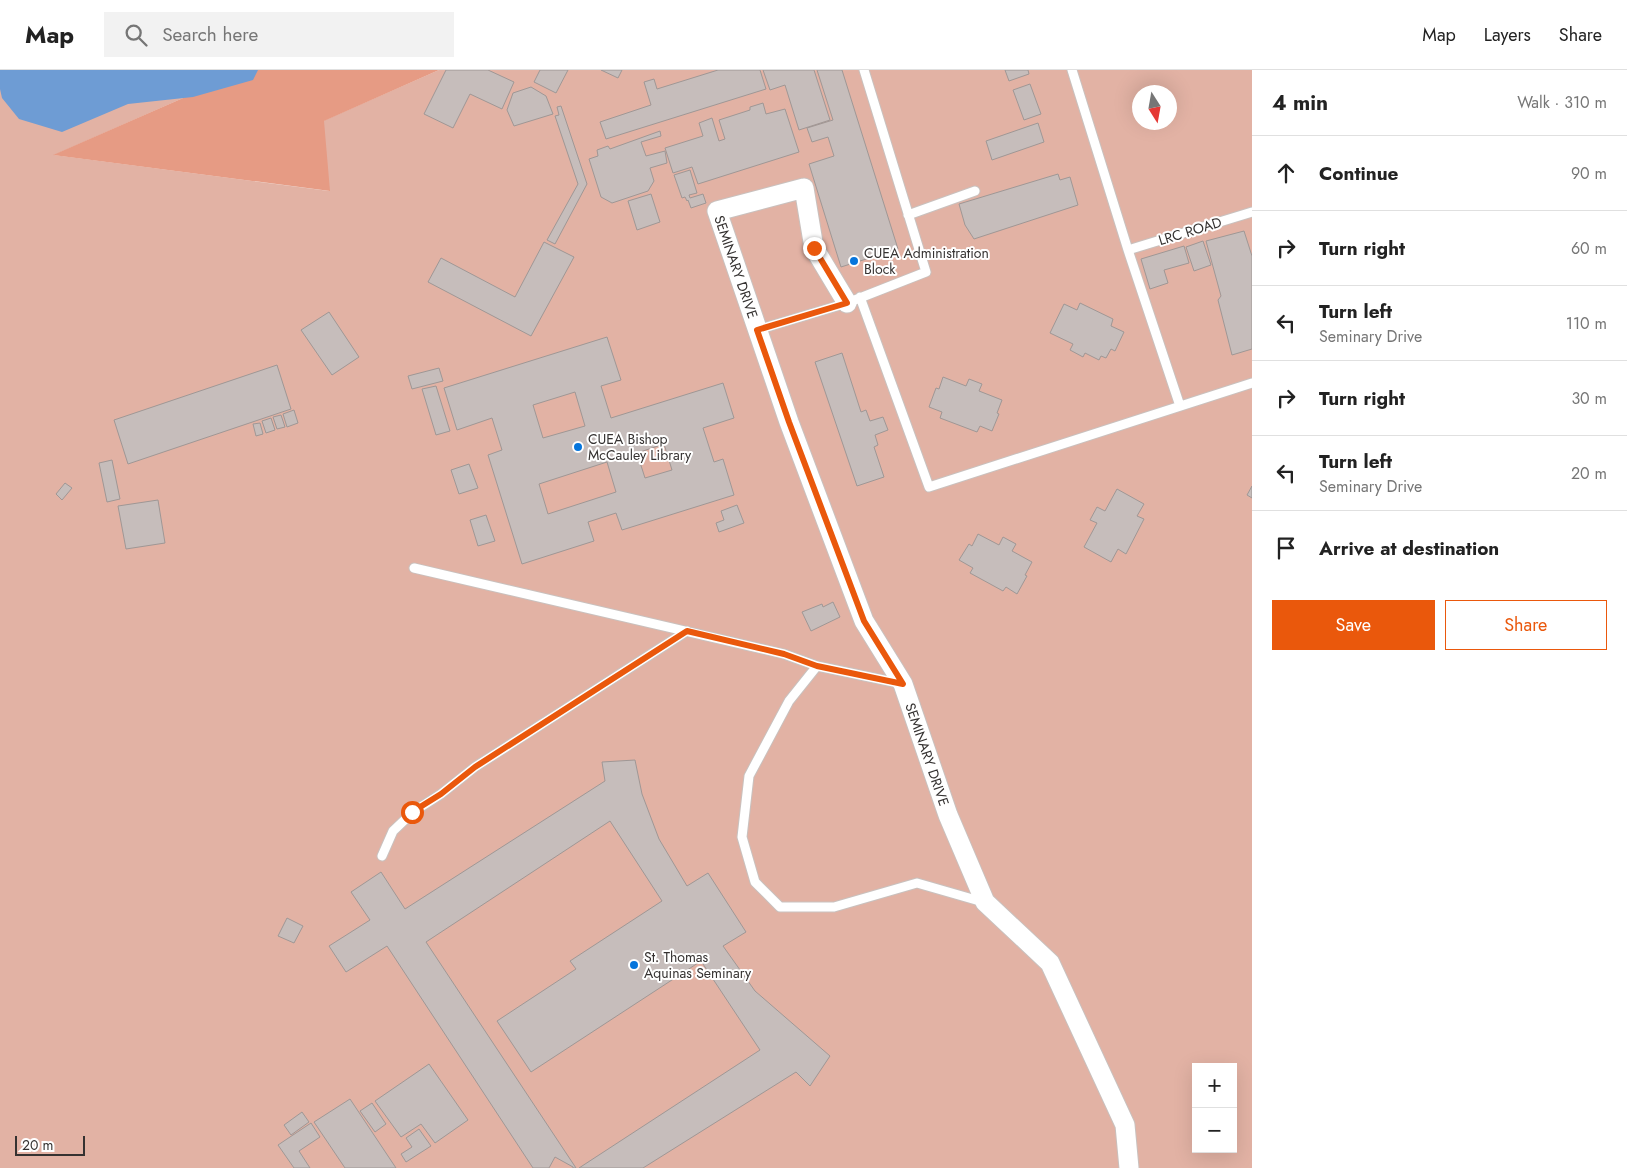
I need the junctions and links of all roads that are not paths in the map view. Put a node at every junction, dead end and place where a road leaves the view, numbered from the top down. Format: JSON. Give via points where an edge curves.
{"nodes":[{"id":1,"x":864,"y":70,"type":"edge"},
{"id":2,"x":1072,"y":70,"type":"edge"},
{"id":3,"x":974,"y":191,"type":"dead end"},
{"id":4,"x":1252,"y":212,"type":"edge"},
{"id":5,"x":908,"y":215,"type":"junction"},
{"id":6,"x":1128,"y":250,"type":"junction"},
{"id":7,"x":853,"y":300,"type":"junction"},
{"id":8,"x":757,"y":330,"type":"junction"},
{"id":9,"x":1252,"y":383,"type":"edge"},
{"id":10,"x":1180,"y":406,"type":"junction"},
{"id":11,"x":414,"y":568,"type":"dead end"},
{"id":12,"x":687,"y":631,"type":"junction"},
{"id":13,"x":817,"y":666,"type":"junction"},
{"id":14,"x":903,"y":684,"type":"junction"},
{"id":15,"x":382,"y":856,"type":"dead end"},
{"id":16,"x":985,"y":902,"type":"junction"},
{"id":17,"x":1129,"y":1168,"type":"edge"}],
"edges":[{"from":1,"to":5,"type":"lane"},
{"from":2,"to":6,"type":"lane"},
{"from":3,"to":5,"type":"lane"},
{"from":4,"to":6,"type":"lane","name":"LRC ROAD"},
{"from":5,"to":7,"type":"lane","via":[[926,272]]},
{"from":6,"to":10,"type":"lane"},
{"from":7,"to":8,"type":"lane"},
{"from":7,"to":8,"type":"street","name":"SEMINARY DRIVE","via":[[814,248],[804,188],[717,211]]},
{"from":7,"to":10,"type":"lane","via":[[929,487]]},
{"from":8,"to":14,"type":"street","name":"SEMINARY DRIVE","via":[[864,621]]},
{"from":9,"to":10,"type":"lane"},
{"from":11,"to":12,"type":"lane"},
{"from":12,"to":13,"type":"lane","via":[[784,654]]},
{"from":12,"to":15,"type":"lane","via":[[483,762],[412,812],[392,831]]},
{"from":13,"to":14,"type":"lane"},
{"from":13,"to":16,"type":"lane","via":[[789,701],[749,776],[742,837],[755,882],[780,907],[834,907],[917,883]]},
{"from":14,"to":16,"type":"street","name":"SEMINARY DRIVE","via":[[948,816]]},
{"from":16,"to":17,"type":"street","name":"SEMINARY DRIVE","via":[[1050,963],[1125,1126]]}]}
